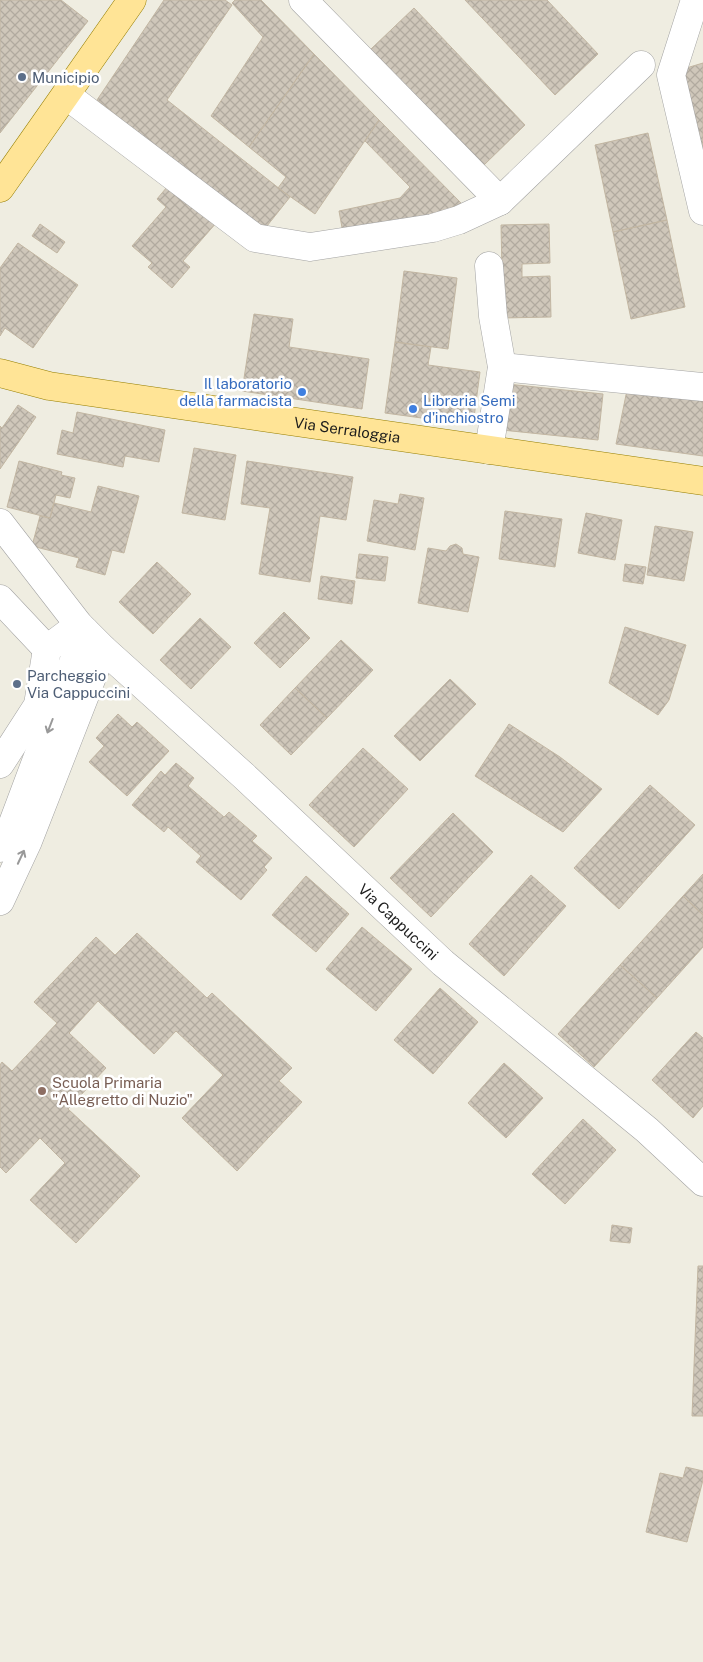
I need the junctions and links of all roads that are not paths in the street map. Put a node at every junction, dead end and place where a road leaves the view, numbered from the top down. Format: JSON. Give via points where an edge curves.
{"nodes":[{"id":1,"x":303,"y":0,"type":"edge"},
{"id":2,"x":695,"y":0,"type":"edge"},
{"id":3,"x":127,"y":2,"type":"edge"},
{"id":4,"x":641,"y":65,"type":"dead end"},
{"id":5,"x":66,"y":95,"type":"junction"},
{"id":6,"x":0,"y":188,"type":"edge"},
{"id":7,"x":500,"y":201,"type":"junction"},
{"id":8,"x":703,"y":211,"type":"edge"},
{"id":9,"x":489,"y":266,"type":"dead end"},
{"id":10,"x":502,"y":367,"type":"junction"},
{"id":11,"x":0,"y":374,"type":"edge"},
{"id":12,"x":703,"y":387,"type":"edge"},
{"id":13,"x":489,"y":450,"type":"junction"},
{"id":14,"x":703,"y":482,"type":"edge"},
{"id":15,"x":0,"y":523,"type":"edge"},
{"id":16,"x":0,"y":599,"type":"edge"},
{"id":17,"x":89,"y":635,"type":"junction"},
{"id":18,"x":47,"y":649,"type":"junction"},
{"id":19,"x":0,"y":764,"type":"edge"},
{"id":20,"x":0,"y":848,"type":"edge"},
{"id":21,"x":0,"y":901,"type":"edge"},
{"id":22,"x":702,"y":1179,"type":"edge"}],
"edges":[{"from":1,"to":7,"type":"street"},
{"from":2,"to":8,"type":"street","via":[[671,75]]},
{"from":3,"to":5,"type":"main road"},
{"from":4,"to":7,"type":"street"},
{"from":5,"to":6,"type":"main road"},
{"from":5,"to":7,"type":"street","via":[[255,238],[310,247],[433,228]]},
{"from":9,"to":10,"type":"street"},
{"from":10,"to":12,"type":"street"},
{"from":10,"to":13,"type":"street"},
{"from":11,"to":13,"type":"main road","name":"Via Serraloggia","via":[[48,386]]},
{"from":13,"to":14,"type":"main road","name":"Via Serraloggia"},
{"from":15,"to":17,"type":"street","name":"Via Cappuccini"},
{"from":16,"to":18,"type":"street"},
{"from":17,"to":18,"type":"street"},
{"from":17,"to":20,"type":"street","one_way":true},
{"from":21,"to":17,"type":"street","one_way":true,"via":[[28,841]]},
{"from":17,"to":22,"type":"street","name":"Via Cappuccini","via":[[442,963],[647,1130]]},
{"from":18,"to":19,"type":"street","via":[[38,705]]}]}
